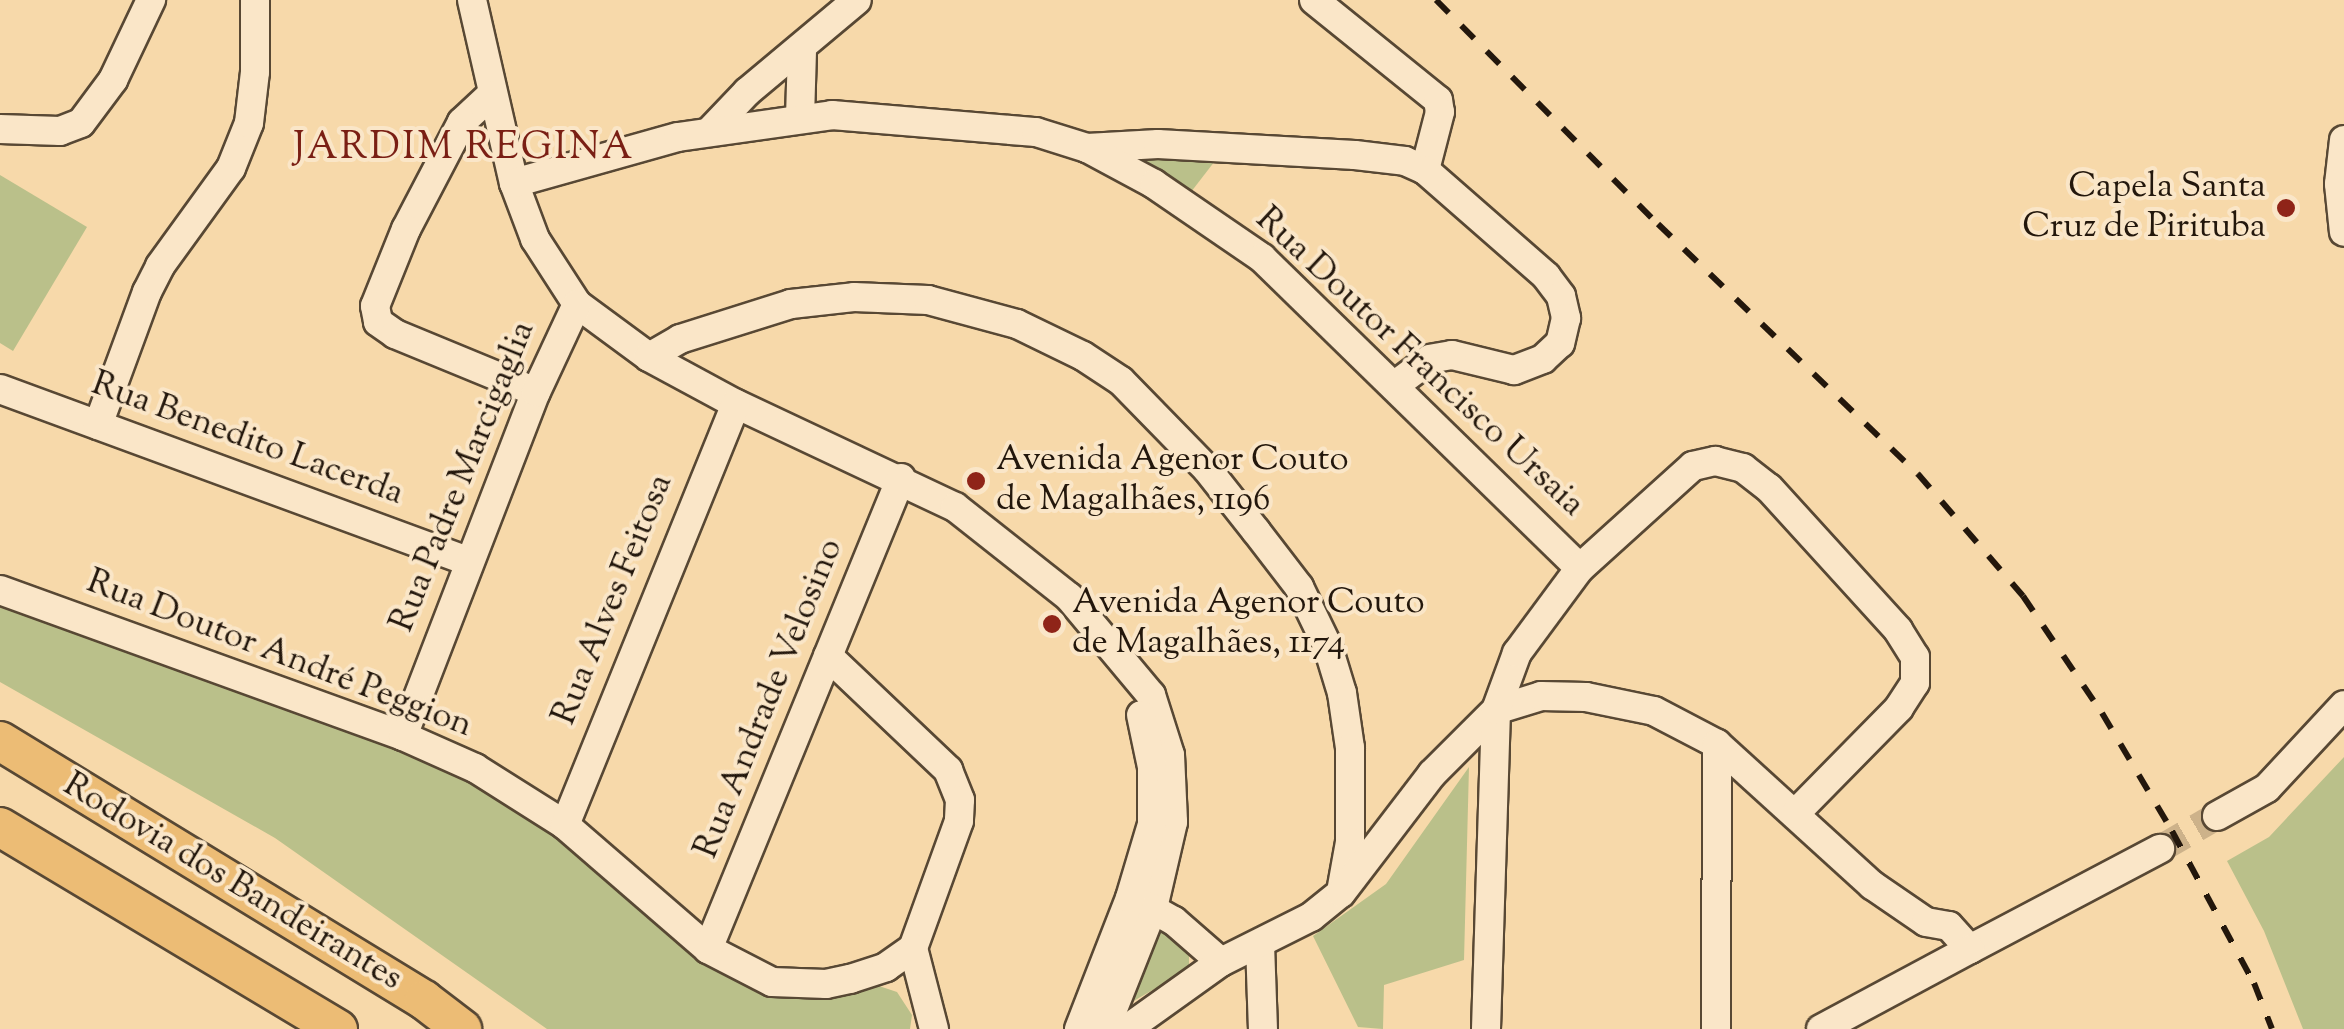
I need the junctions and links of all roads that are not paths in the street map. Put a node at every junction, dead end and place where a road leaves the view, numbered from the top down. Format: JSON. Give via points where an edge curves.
{"nodes":[{"id":1,"x":152,"y":0,"type":"edge"},
{"id":2,"x":255,"y":0,"type":"edge"},
{"id":3,"x":472,"y":0,"type":"edge"},
{"id":4,"x":857,"y":0,"type":"edge"},
{"id":5,"x":1314,"y":0,"type":"edge"},
{"id":6,"x":802,"y":48,"type":"junction"},
{"id":7,"x":491,"y":95,"type":"junction"},
{"id":8,"x":800,"y":118,"type":"junction"},
{"id":9,"x":0,"y":129,"type":"edge"},
{"id":10,"x":710,"y":131,"type":"junction"},
{"id":11,"x":2344,"y":140,"type":"edge"},
{"id":12,"x":1087,"y":148,"type":"junction"},
{"id":13,"x":1425,"y":170,"type":"junction"},
{"id":14,"x":514,"y":184,"type":"junction"},
{"id":15,"x":2344,"y":232,"type":"edge"},
{"id":16,"x":577,"y":304,"type":"junction"},
{"id":17,"x":649,"y":357,"type":"junction"},
{"id":18,"x":1394,"y":386,"type":"junction"},
{"id":19,"x":0,"y":389,"type":"edge"},
{"id":20,"x":536,"y":392,"type":"junction"},
{"id":21,"x":736,"y":404,"type":"junction"},
{"id":22,"x":98,"y":425,"type":"junction"},
{"id":23,"x":901,"y":478,"type":"junction"},
{"id":24,"x":469,"y":562,"type":"junction"},
{"id":25,"x":1580,"y":568,"type":"junction"},
{"id":26,"x":0,"y":590,"type":"edge"},
{"id":27,"x":828,"y":656,"type":"junction"},
{"id":28,"x":2344,"y":706,"type":"edge"},
{"id":29,"x":1496,"y":710,"type":"junction"},
{"id":30,"x":403,"y":736,"type":"junction"},
{"id":31,"x":0,"y":741,"type":"edge"},
{"id":32,"x":1717,"y":744,"type":"junction"},
{"id":33,"x":1795,"y":814,"type":"junction"},
{"id":34,"x":2217,"y":816,"type":"tunnel mouth"},
{"id":35,"x":564,"y":825,"type":"junction"},
{"id":36,"x":0,"y":827,"type":"edge"},
{"id":37,"x":2160,"y":849,"type":"tunnel mouth"},
{"id":38,"x":1340,"y":893,"type":"junction"},
{"id":39,"x":1142,"y":903,"type":"junction"},
{"id":40,"x":1260,"y":944,"type":"junction"},
{"id":41,"x":912,"y":948,"type":"junction"},
{"id":42,"x":708,"y":949,"type":"junction"},
{"id":43,"x":1970,"y":949,"type":"junction"},
{"id":44,"x":1221,"y":962,"type":"junction"},
{"id":45,"x":1131,"y":1027,"type":"edge"},
{"id":46,"x":338,"y":1029,"type":"edge"},
{"id":47,"x":462,"y":1029,"type":"edge"},
{"id":48,"x":934,"y":1029,"type":"edge"},
{"id":49,"x":1080,"y":1029,"type":"edge"},
{"id":50,"x":1106,"y":1029,"type":"edge"},
{"id":51,"x":1263,"y":1029,"type":"edge"},
{"id":52,"x":1486,"y":1029,"type":"edge"},
{"id":53,"x":1716,"y":1029,"type":"edge"},
{"id":54,"x":1821,"y":1029,"type":"edge"}],
"edges":[{"from":1,"to":9,"type":"street","via":[[114,80],[81,122],[60,131]]},
{"from":2,"to":22,"type":"street","via":[[249,123],[231,168],[146,292]]},
{"from":3,"to":7,"type":"street"},
{"from":4,"to":6,"type":"street"},
{"from":5,"to":13,"type":"street","via":[[1438,100]]},
{"from":6,"to":8,"type":"street"},
{"from":6,"to":10,"type":"street"},
{"from":7,"to":14,"type":"street"},
{"from":7,"to":20,"type":"street","via":[[462,122],[374,306],[378,322],[395,334]]},
{"from":8,"to":10,"type":"street","name":"Rua Doutor Francisco Ursaia"},
{"from":8,"to":12,"type":"street","name":"Rua Doutor Francisco Ursaia","via":[[1036,132]]},
{"from":10,"to":14,"type":"street","name":"Rua Doutor Francisco Ursaia"},
{"from":11,"to":15,"type":"street"},
{"from":12,"to":13,"type":"street","via":[[1158,144],[1355,155]]},
{"from":12,"to":18,"type":"street","name":"Rua Doutor Francisco Ursaia","via":[[1169,193],[1262,258]]},
{"from":13,"to":18,"type":"street","via":[[1546,276],[1566,318],[1560,343],[1543,360],[1514,370],[1452,355],[1430,358]]},
{"from":14,"to":16,"type":"street","via":[[535,239]]},
{"from":16,"to":17,"type":"street"},
{"from":16,"to":20,"type":"street","name":"Rua Padre Marcigaglia"},
{"from":17,"to":21,"type":"street"},
{"from":17,"to":38,"type":"street","via":[[680,338],[791,304],[928,300],[1017,324],[1121,381],[1208,469],[1299,587],[1328,647],[1350,748],[1350,842]]},
{"from":18,"to":25,"type":"street","name":"Rua Doutor Francisco Ursaia"},
{"from":19,"to":22,"type":"street","name":"Rua Benedito Lacerda"},
{"from":20,"to":24,"type":"street","name":"Rua Padre Marcigaglia"},
{"from":21,"to":23,"type":"street"},
{"from":21,"to":35,"type":"street","name":"Rua Alves Feitosa"},
{"from":22,"to":24,"type":"street","name":"Rua Benedito Lacerda"},
{"from":23,"to":27,"type":"street","name":"Rua Andrade Velosino"},
{"from":23,"to":39,"type":"street","via":[[955,507],[1068,598],[1151,696],[1170,755],[1173,822]]},
{"from":24,"to":30,"type":"street","name":"Rua Padre Marcigaglia"},
{"from":25,"to":29,"type":"street","via":[[1516,653]]},
{"from":25,"to":33,"type":"street","via":[[1693,466],[1715,462],[1743,468],[1768,488],[1898,630],[1915,656],[1914,683],[1899,708]]},
{"from":26,"to":30,"type":"street","name":"Rua Doutor André Peggion"},
{"from":27,"to":41,"type":"street","via":[[948,770],[960,800],[959,820]]},
{"from":27,"to":42,"type":"street","name":"Rua Andrade Velosino"},
{"from":28,"to":34,"type":"street","via":[[2267,788]]},
{"from":29,"to":32,"type":"street","via":[[1541,696],[1586,697],[1654,711]]},
{"from":29,"to":38,"type":"street","via":[[1432,774]]},
{"from":29,"to":52,"type":"street"},
{"from":30,"to":35,"type":"street","name":"Rua Doutor André Peggion","via":[[475,768]]},
{"from":31,"to":47,"type":"highway","name":"Rodovia dos Bandeirantes"},
{"from":32,"to":33,"type":"street"},
{"from":32,"to":53,"type":"street"},
{"from":33,"to":43,"type":"street","via":[[1872,885],[1926,922],[1950,926]]},
{"from":35,"to":42,"type":"street","name":"Rua Doutor André Peggion"},
{"from":36,"to":46,"type":"highway","name":"Rodovia dos Bandeirantes"},
{"from":37,"to":43,"type":"street"},
{"from":38,"to":40,"type":"street"},
{"from":39,"to":44,"type":"street"},
{"from":39,"to":49,"type":"street"},
{"from":39,"to":50,"type":"street"},
{"from":40,"to":44,"type":"street"},
{"from":40,"to":51,"type":"street"},
{"from":41,"to":42,"type":"street","name":"Rua Doutor André Peggion","via":[[868,974],[798,985],[772,982]]},
{"from":41,"to":48,"type":"street"},
{"from":43,"to":54,"type":"street"},
{"from":44,"to":45,"type":"street"}]}
